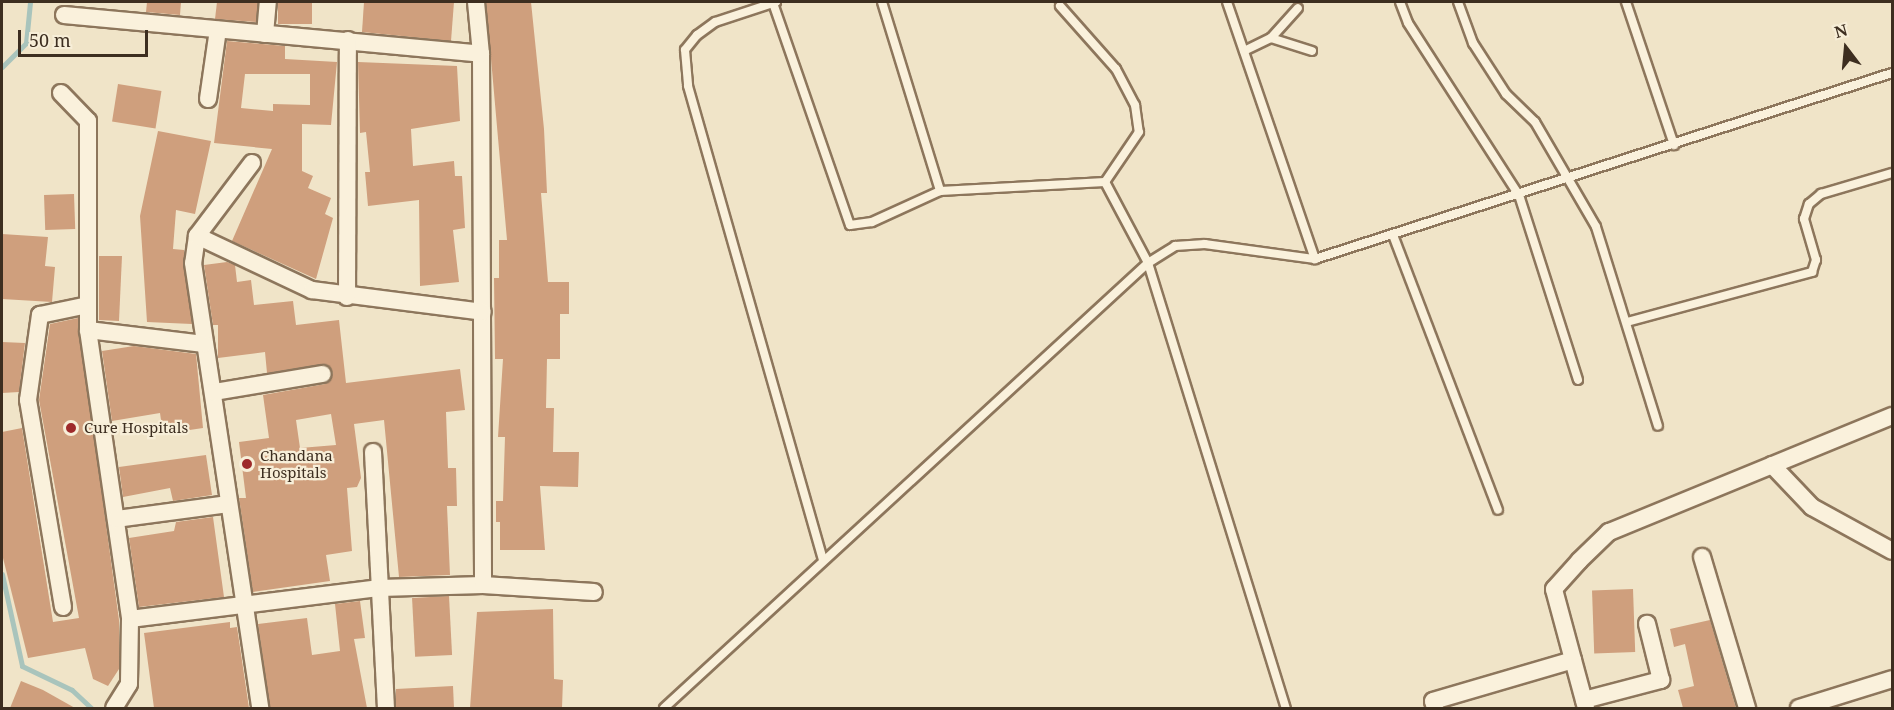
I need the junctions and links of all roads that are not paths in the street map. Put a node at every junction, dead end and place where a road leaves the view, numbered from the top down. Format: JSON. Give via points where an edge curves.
{"nodes":[{"id":1,"x":268,"y":2,"type":"edge"},
{"id":2,"x":476,"y":2,"type":"edge"},
{"id":3,"x":775,"y":2,"type":"edge"},
{"id":4,"x":882,"y":2,"type":"edge"},
{"id":5,"x":1227,"y":2,"type":"edge"},
{"id":6,"x":1400,"y":2,"type":"edge"},
{"id":7,"x":1458,"y":2,"type":"edge"},
{"id":8,"x":1626,"y":2,"type":"edge"},
{"id":9,"x":1060,"y":6,"type":"dead end"},
{"id":10,"x":1298,"y":8,"type":"dead end"},
{"id":11,"x":64,"y":15,"type":"dead end"},
{"id":12,"x":218,"y":30,"type":"junction"},
{"id":13,"x":265,"y":34,"type":"junction"},
{"id":14,"x":1271,"y":38,"type":"junction"},
{"id":15,"x":348,"y":40,"type":"junction"},
{"id":16,"x":1244,"y":51,"type":"junction"},
{"id":17,"x":1312,"y":51,"type":"dead end"},
{"id":18,"x":482,"y":54,"type":"junction"},
{"id":19,"x":1893,"y":74,"type":"edge"},
{"id":20,"x":61,"y":93,"type":"dead end"},
{"id":21,"x":208,"y":99,"type":"dead end"},
{"id":22,"x":1674,"y":145,"type":"junction"},
{"id":23,"x":252,"y":163,"type":"dead end"},
{"id":24,"x":1893,"y":173,"type":"edge"},
{"id":25,"x":1105,"y":182,"type":"junction"},
{"id":26,"x":1567,"y":182,"type":"junction"},
{"id":27,"x":940,"y":191,"type":"junction"},
{"id":28,"x":1519,"y":195,"type":"junction"},
{"id":29,"x":1393,"y":235,"type":"junction"},
{"id":30,"x":197,"y":236,"type":"junction"},
{"id":31,"x":1315,"y":260,"type":"junction"},
{"id":32,"x":1149,"y":263,"type":"junction"},
{"id":33,"x":347,"y":297,"type":"junction"},
{"id":34,"x":88,"y":305,"type":"junction"},
{"id":35,"x":483,"y":312,"type":"junction"},
{"id":36,"x":1627,"y":322,"type":"junction"},
{"id":37,"x":88,"y":330,"type":"junction"},
{"id":38,"x":204,"y":344,"type":"junction"},
{"id":39,"x":323,"y":374,"type":"dead end"},
{"id":40,"x":1578,"y":380,"type":"dead end"},
{"id":41,"x":214,"y":392,"type":"junction"},
{"id":42,"x":1893,"y":416,"type":"edge"},
{"id":43,"x":1658,"y":426,"type":"dead end"},
{"id":44,"x":373,"y":452,"type":"dead end"},
{"id":45,"x":1772,"y":465,"type":"junction"},
{"id":46,"x":228,"y":504,"type":"junction"},
{"id":47,"x":1498,"y":510,"type":"dead end"},
{"id":48,"x":116,"y":519,"type":"junction"},
{"id":49,"x":1893,"y":551,"type":"edge"},
{"id":50,"x":1702,"y":557,"type":"dead end"},
{"id":51,"x":823,"y":560,"type":"junction"},
{"id":52,"x":483,"y":585,"type":"junction"},
{"id":53,"x":380,"y":588,"type":"junction"},
{"id":54,"x":594,"y":592,"type":"dead end"},
{"id":55,"x":246,"y":606,"type":"junction"},
{"id":56,"x":63,"y":607,"type":"dead end"},
{"id":57,"x":130,"y":620,"type":"junction"},
{"id":58,"x":1647,"y":624,"type":"dead end"},
{"id":59,"x":1573,"y":660,"type":"junction"},
{"id":60,"x":1893,"y":679,"type":"edge"},
{"id":61,"x":1585,"y":704,"type":"edge"},
{"id":62,"x":114,"y":708,"type":"edge"},
{"id":63,"x":260,"y":708,"type":"edge"},
{"id":64,"x":386,"y":708,"type":"edge"},
{"id":65,"x":664,"y":708,"type":"edge"},
{"id":66,"x":1286,"y":708,"type":"edge"},
{"id":67,"x":1435,"y":708,"type":"edge"},
{"id":68,"x":1747,"y":708,"type":"edge"},
{"id":69,"x":1799,"y":708,"type":"edge"}],
"edges":[{"from":1,"to":13,"type":"street"},
{"from":2,"to":18,"type":"street"},
{"from":3,"to":27,"type":"lane","via":[[850,225],[872,222]]},
{"from":3,"to":51,"type":"lane","via":[[715,22],[697,35],[685,50],[688,86]]},
{"from":4,"to":27,"type":"lane"},
{"from":5,"to":16,"type":"lane"},
{"from":6,"to":28,"type":"lane","via":[[1408,23]]},
{"from":7,"to":26,"type":"lane","via":[[1473,43],[1506,94],[1535,122]]},
{"from":8,"to":22,"type":"lane"},
{"from":9,"to":25,"type":"lane","via":[[1116,69],[1135,105],[1139,132]]},
{"from":10,"to":14,"type":"lane"},
{"from":11,"to":12,"type":"street"},
{"from":12,"to":13,"type":"street"},
{"from":12,"to":21,"type":"street"},
{"from":13,"to":15,"type":"street"},
{"from":14,"to":16,"type":"lane"},
{"from":14,"to":17,"type":"lane"},
{"from":15,"to":18,"type":"street"},
{"from":15,"to":33,"type":"street"},
{"from":16,"to":31,"type":"lane"},
{"from":18,"to":35,"type":"street"},
{"from":19,"to":22,"type":"lane"},
{"from":20,"to":34,"type":"street","via":[[88,121]]},
{"from":22,"to":26,"type":"lane"},
{"from":23,"to":30,"type":"street"},
{"from":24,"to":36,"type":"lane","via":[[1821,194],[1809,204],[1804,219],[1816,260],[1812,272]]},
{"from":25,"to":27,"type":"lane"},
{"from":25,"to":32,"type":"lane"},
{"from":26,"to":28,"type":"lane"},
{"from":26,"to":36,"type":"lane","via":[[1596,227]]},
{"from":28,"to":29,"type":"lane"},
{"from":28,"to":40,"type":"lane"},
{"from":29,"to":31,"type":"lane"},
{"from":29,"to":47,"type":"lane"},
{"from":30,"to":33,"type":"street","via":[[312,290]]},
{"from":30,"to":38,"type":"street","via":[[193,263]]},
{"from":31,"to":32,"type":"lane","via":[[1205,244],[1175,246]]},
{"from":32,"to":51,"type":"lane"},
{"from":32,"to":66,"type":"lane"},
{"from":33,"to":35,"type":"street"},
{"from":34,"to":37,"type":"street"},
{"from":34,"to":56,"type":"street","via":[[40,315],[28,400]]},
{"from":35,"to":52,"type":"street"},
{"from":36,"to":43,"type":"lane"},
{"from":37,"to":38,"type":"street"},
{"from":37,"to":48,"type":"street"},
{"from":38,"to":41,"type":"street"},
{"from":39,"to":41,"type":"street"},
{"from":41,"to":46,"type":"street"},
{"from":42,"to":45,"type":"street"},
{"from":44,"to":53,"type":"street"},
{"from":45,"to":49,"type":"street","via":[[1812,507]]},
{"from":45,"to":59,"type":"street","via":[[1609,532],[1579,561],[1554,589]]},
{"from":46,"to":48,"type":"street"},
{"from":46,"to":55,"type":"street"},
{"from":48,"to":57,"type":"street"},
{"from":50,"to":68,"type":"street"},
{"from":51,"to":65,"type":"lane"},
{"from":52,"to":53,"type":"street"},
{"from":52,"to":54,"type":"street"},
{"from":53,"to":55,"type":"street"},
{"from":53,"to":64,"type":"street"},
{"from":55,"to":57,"type":"street"},
{"from":55,"to":63,"type":"street"},
{"from":57,"to":62,"type":"street","via":[[129,684]]},
{"from":58,"to":61,"type":"street","via":[[1660,680]]},
{"from":59,"to":61,"type":"street"},
{"from":59,"to":67,"type":"street","via":[[1433,701]]},
{"from":60,"to":69,"type":"street"}]}
